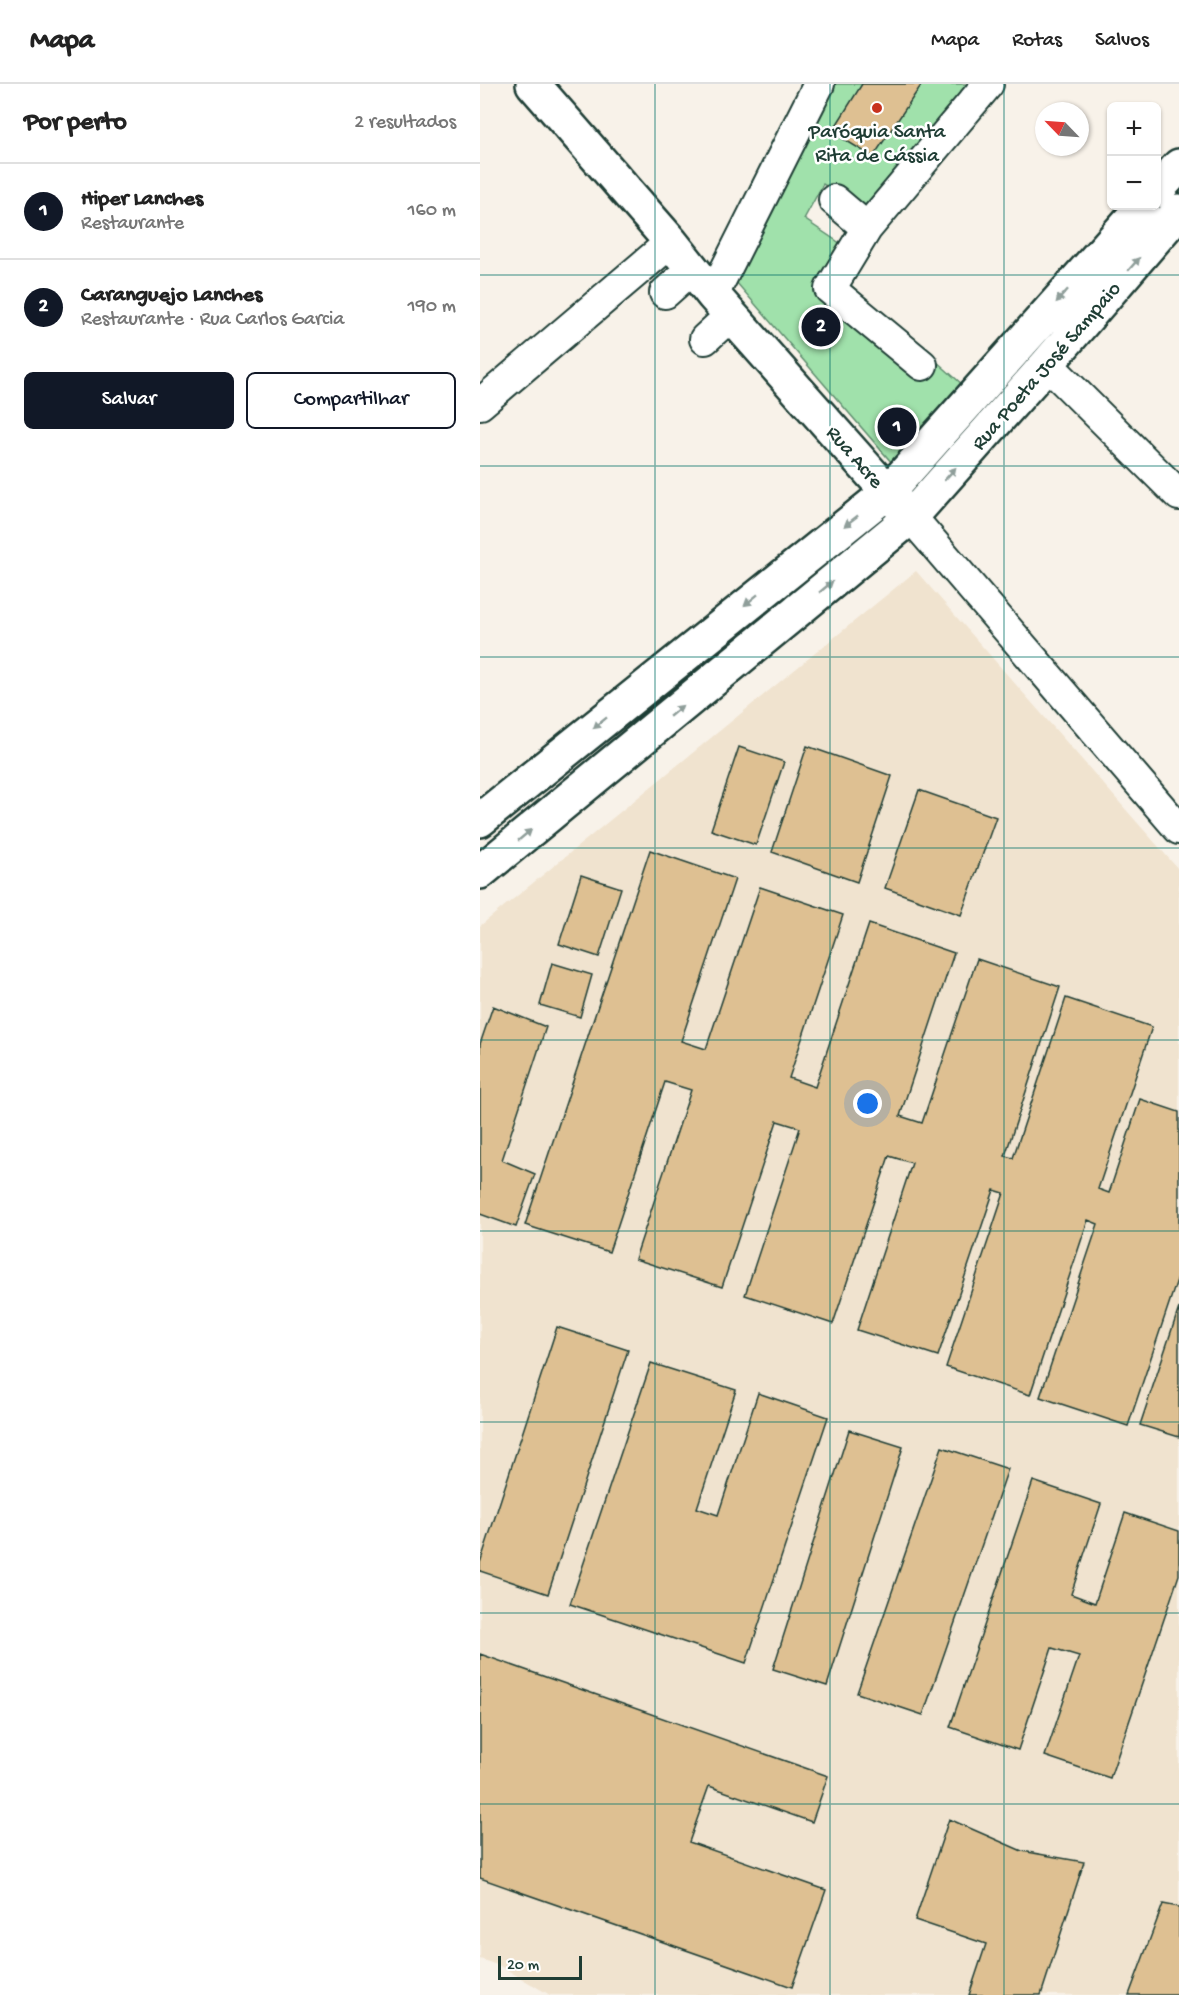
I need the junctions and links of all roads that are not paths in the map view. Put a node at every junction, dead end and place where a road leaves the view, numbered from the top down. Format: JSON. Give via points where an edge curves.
{"nodes":[{"id":1,"x":533,"y":84,"type":"edge"},
{"id":2,"x":819,"y":84,"type":"edge"},
{"id":3,"x":988,"y":84,"type":"edge"},
{"id":4,"x":1179,"y":166,"type":"edge"},
{"id":5,"x":1161,"y":186,"type":"edge"},
{"id":6,"x":834,"y":200,"type":"dead end"},
{"id":7,"x":1139,"y":210,"type":"edge"},
{"id":8,"x":1179,"y":211,"type":"edge"},
{"id":9,"x":867,"y":228,"type":"junction"},
{"id":10,"x":672,"y":242,"type":"junction"},
{"id":11,"x":693,"y":268,"type":"junction"},
{"id":12,"x":665,"y":293,"type":"dead end"},
{"id":13,"x":722,"y":305,"type":"junction"},
{"id":14,"x":705,"y":339,"type":"dead end"},
{"id":15,"x":1047,"y":364,"type":"junction"},
{"id":16,"x":922,"y":365,"type":"dead end"},
{"id":17,"x":480,"y":404,"type":"edge"},
{"id":18,"x":888,"y":492,"type":"junction"},
{"id":19,"x":1179,"y":495,"type":"edge"},
{"id":20,"x":911,"y":517,"type":"junction"},
{"id":21,"x":480,"y":820,"type":"edge"},
{"id":22,"x":1177,"y":824,"type":"edge"},
{"id":23,"x":480,"y":872,"type":"edge"}],
"edges":[{"from":1,"to":10,"type":"main road","name":"Rua Acre"},
{"from":2,"to":13,"type":"street"},
{"from":3,"to":9,"type":"street"},
{"from":4,"to":5,"type":"main road"},
{"from":6,"to":9,"type":"street"},
{"from":7,"to":18,"type":"main road","name":"Rua Poeta José Sampaio","one_way":true},
{"from":15,"to":8,"type":"main road","name":"Rua Poeta José Sampaio","one_way":true},
{"from":9,"to":16,"type":"street","via":[[830,289]]},
{"from":10,"to":11,"type":"main road","name":"Rua Acre"},
{"from":10,"to":17,"type":"street"},
{"from":11,"to":12,"type":"street"},
{"from":11,"to":13,"type":"main road","name":"Rua Acre"},
{"from":13,"to":14,"type":"street"},
{"from":13,"to":18,"type":"main road","name":"Rua Acre"},
{"from":15,"to":19,"type":"street"},
{"from":20,"to":15,"type":"main road","name":"Rua Poeta José Sampaio","one_way":true},
{"from":18,"to":20,"type":"main road","name":"Rua Acre"},
{"from":18,"to":21,"type":"main road","name":"Rua Poeta José Sampaio","one_way":true,"via":[[803,548]]},
{"from":20,"to":22,"type":"street","name":"Rua Acre"},
{"from":23,"to":20,"type":"main road","name":"Rua Poeta José Sampaio","one_way":true}]}
